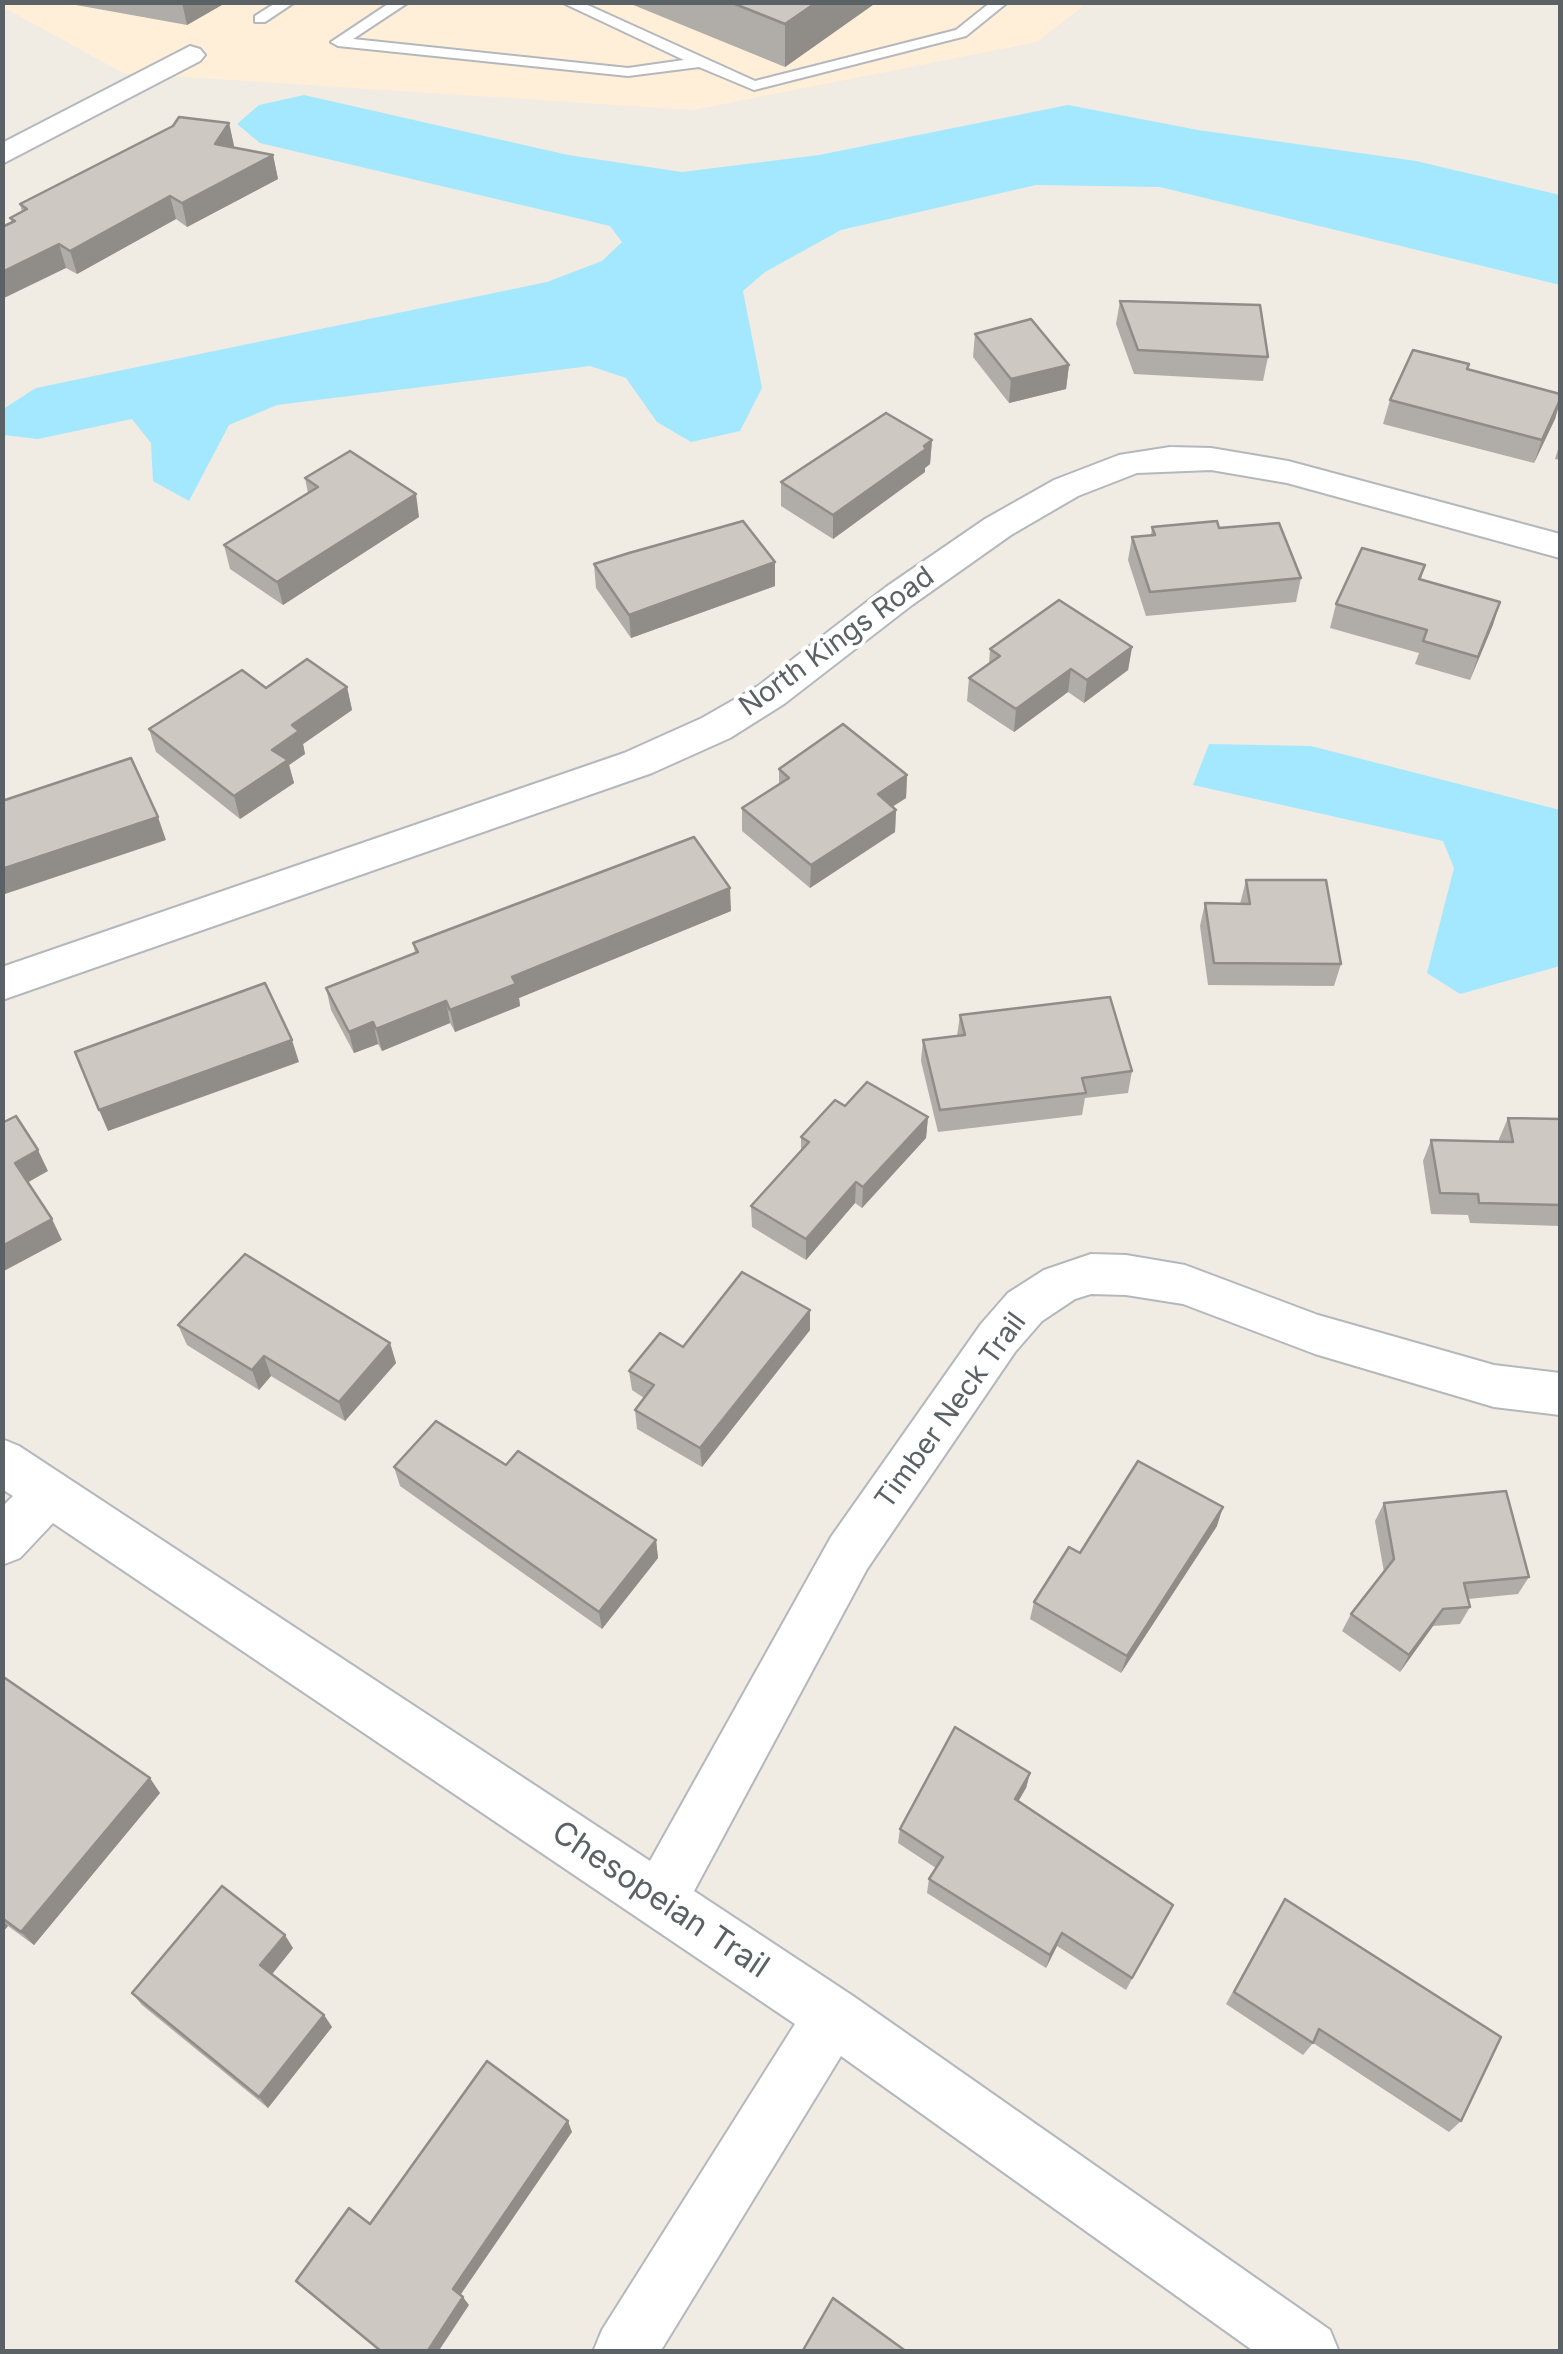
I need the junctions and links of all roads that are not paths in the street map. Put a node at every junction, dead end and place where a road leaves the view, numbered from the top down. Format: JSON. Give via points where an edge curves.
{"nodes":[{"id":1,"x":288,"y":2,"type":"edge"},
{"id":2,"x":402,"y":2,"type":"edge"},
{"id":3,"x":568,"y":2,"type":"edge"},
{"id":4,"x":1000,"y":2,"type":"edge"},
{"id":5,"x":260,"y":19,"type":"dead end"},
{"id":6,"x":190,"y":56,"type":"dead end"},
{"id":7,"x":700,"y":62,"type":"junction"},
{"id":8,"x":2,"y":156,"type":"edge"},
{"id":9,"x":1560,"y":546,"type":"edge"},
{"id":10,"x":477,"y":775,"type":"dead end"},
{"id":11,"x":499,"y":809,"type":"junction"},
{"id":12,"x":2,"y":984,"type":"edge"},
{"id":13,"x":1560,"y":1394,"type":"edge"},
{"id":14,"x":2,"y":1461,"type":"edge"},
{"id":15,"x":49,"y":1493,"type":"junction"},
{"id":16,"x":2,"y":1542,"type":"edge"},
{"id":17,"x":659,"y":1899,"type":"junction"},
{"id":18,"x":833,"y":2016,"type":"junction"},
{"id":19,"x":624,"y":2352,"type":"edge"},
{"id":20,"x":1308,"y":2352,"type":"edge"}],
"edges":[{"from":1,"to":5,"type":"lane"},
{"from":2,"to":7,"type":"lane","via":[[338,42],[628,72]]},
{"from":3,"to":7,"type":"lane"},
{"from":4,"to":7,"type":"lane","via":[[961,32],[754,86]]},
{"from":6,"to":8,"type":"street"},
{"from":9,"to":11,"type":"street","name":"North Kings Road","via":[[1288,472],[1211,459],[1131,463],[1066,488],[998,526],[771,695],[716,728],[638,764]]},
{"from":10,"to":11,"type":"street"},
{"from":11,"to":12,"type":"street","name":"North Kings Road"},
{"from":13,"to":17,"type":"street","name":"Timber Neck Trail","via":[[1494,1386],[1316,1334],[1184,1286],[1091,1274],[1060,1284],[1025,1307],[998,1338],[849,1553]]},
{"from":14,"to":15,"type":"street","name":"Chesopeian Trail"},
{"from":15,"to":16,"type":"street"},
{"from":15,"to":17,"type":"street","name":"Chesopeian Trail"},
{"from":17,"to":18,"type":"street","name":"Chesopeian Trail"},
{"from":18,"to":19,"type":"street"},
{"from":18,"to":20,"type":"street","name":"Chesopeian Trail"}]}
